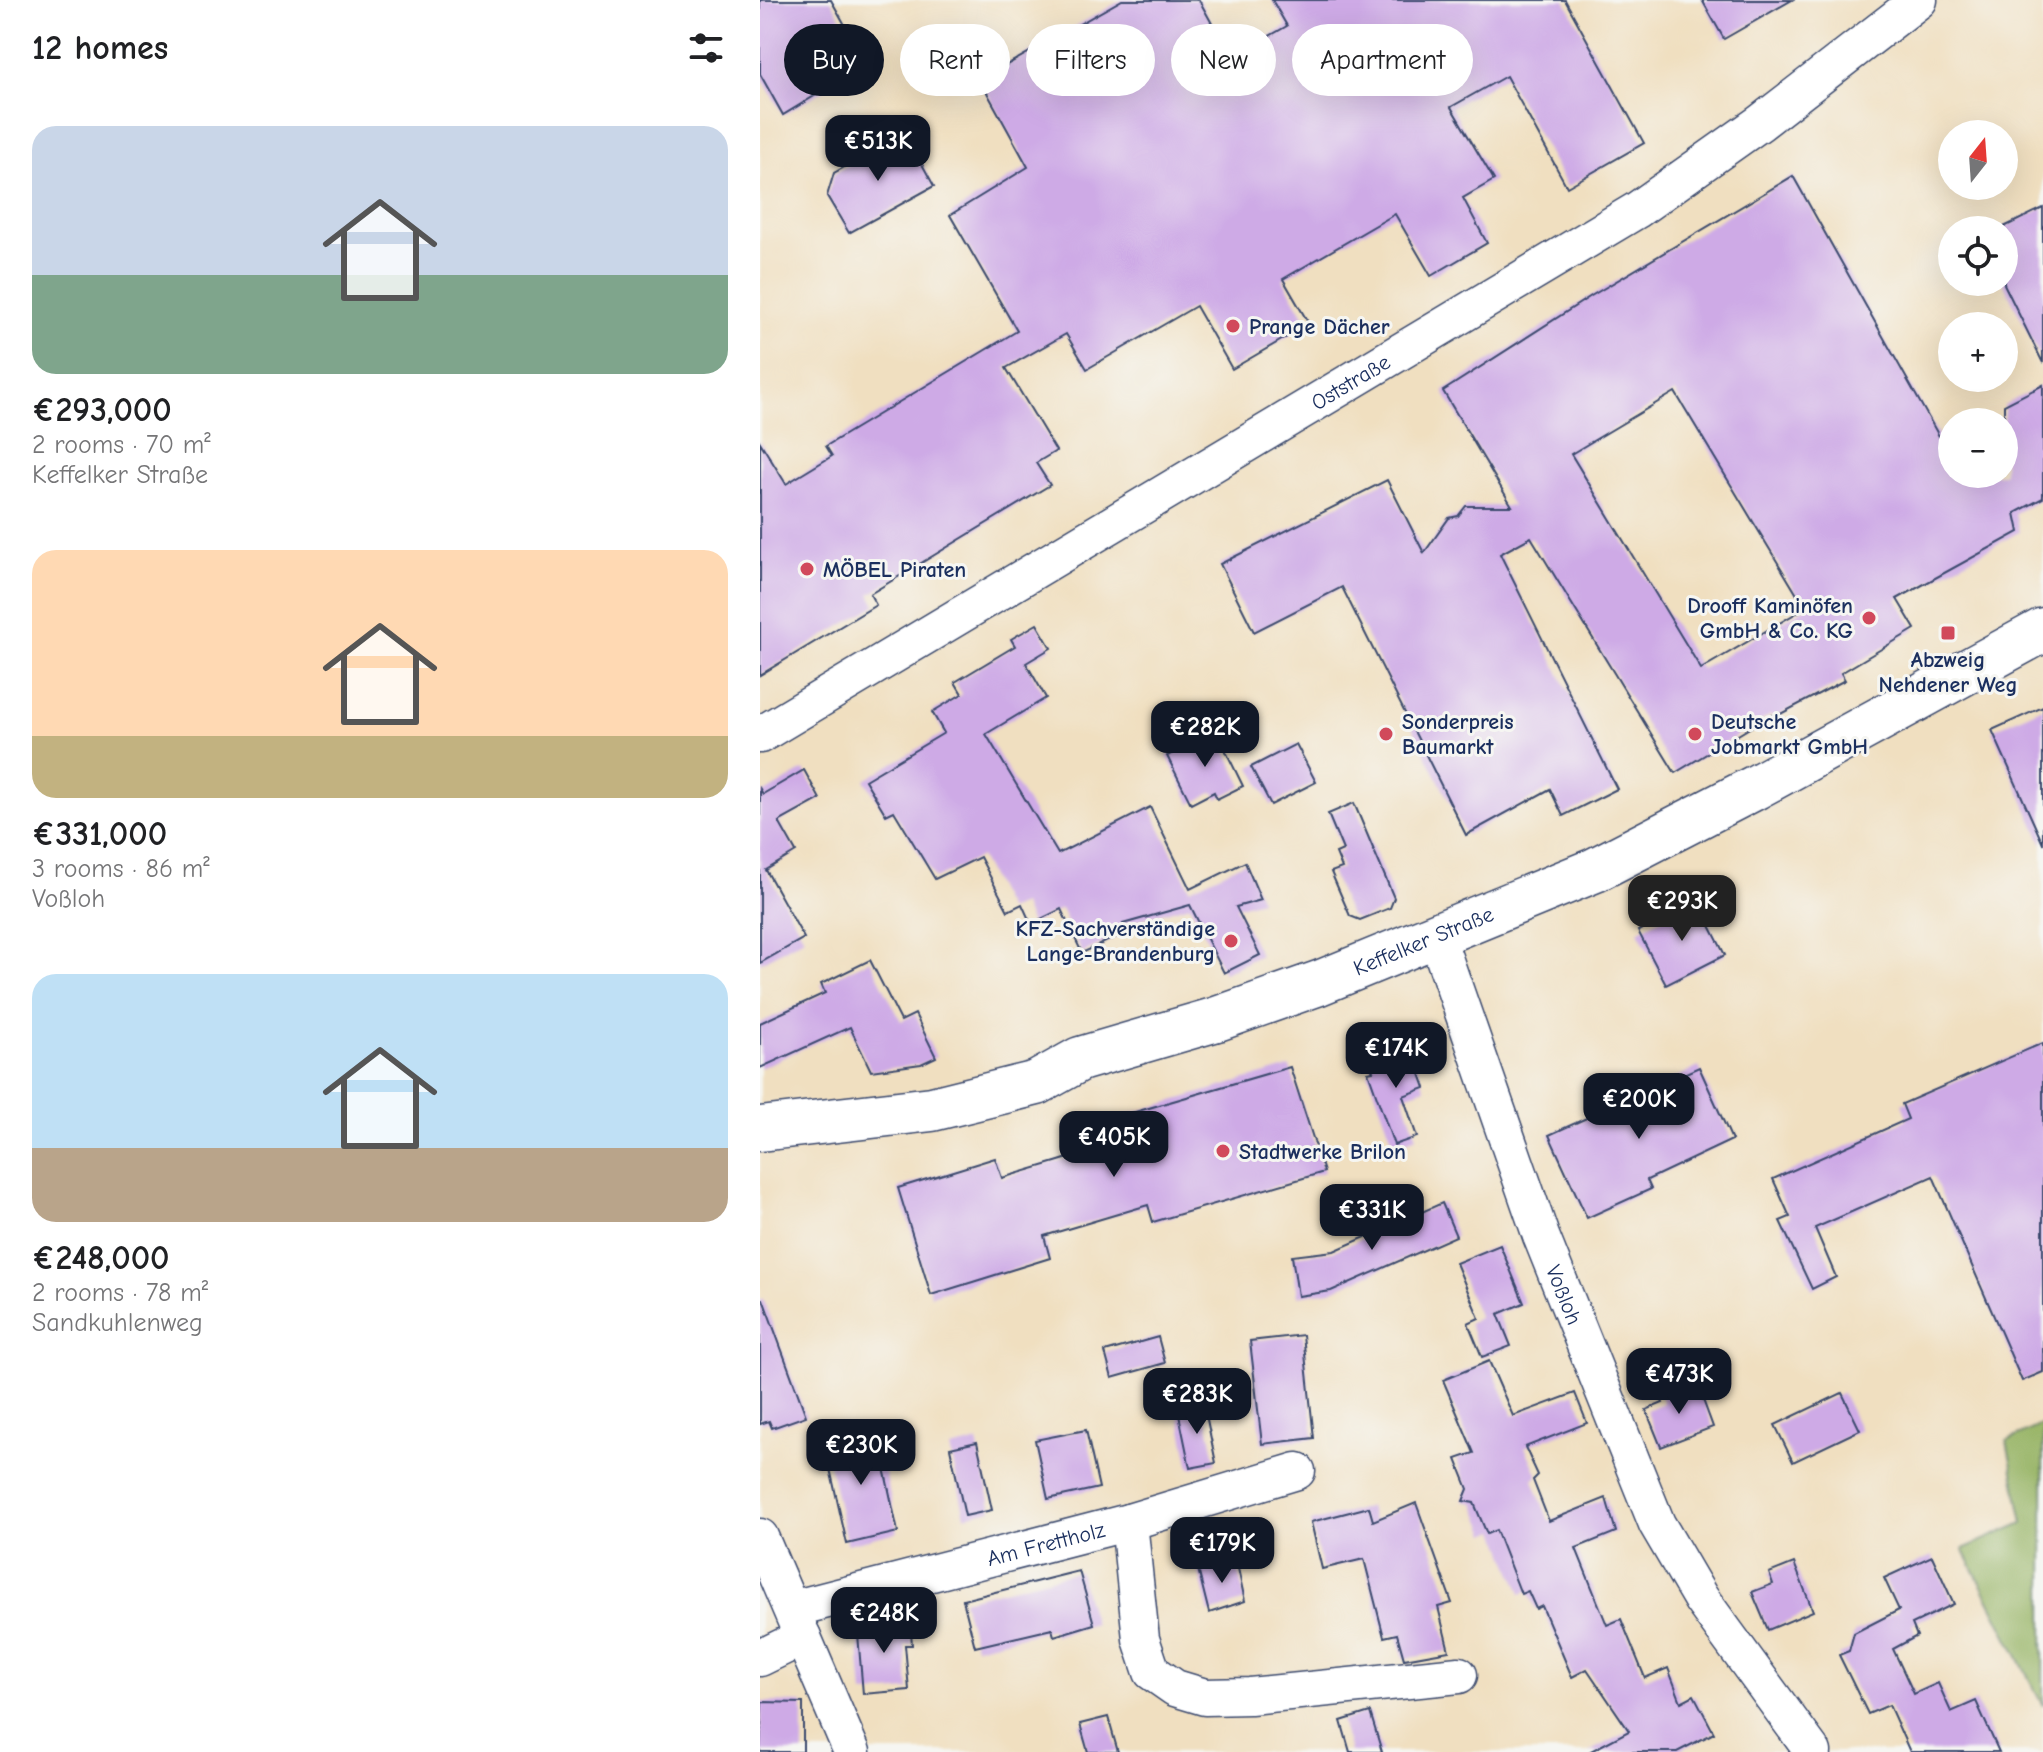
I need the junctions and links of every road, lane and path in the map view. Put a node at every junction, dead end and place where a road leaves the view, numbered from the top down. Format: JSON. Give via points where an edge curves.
{"nodes":[{"id":1,"x":1919,"y":0,"type":"edge"},
{"id":2,"x":2043,"y":630,"type":"edge"},
{"id":3,"x":760,"y":735,"type":"edge"},
{"id":4,"x":1436,"y":935,"type":"junction"},
{"id":5,"x":760,"y":1129,"type":"edge"},
{"id":6,"x":1297,"y":1471,"type":"dead end"},
{"id":7,"x":1129,"y":1522,"type":"junction"},
{"id":8,"x":760,"y":1537,"type":"edge"},
{"id":9,"x":797,"y":1623,"type":"junction"},
{"id":10,"x":760,"y":1658,"type":"edge"},
{"id":11,"x":1459,"y":1675,"type":"dead end"},
{"id":12,"x":852,"y":1752,"type":"edge"},
{"id":13,"x":1813,"y":1752,"type":"edge"}],
"edges":[{"from":1,"to":3,"type":"street","name":"Oststraße","via":[[1637,210]]},
{"from":2,"to":4,"type":"street","name":"Keffelker Straße","via":[[1595,870]]},
{"from":4,"to":5,"type":"street","name":"Keffelker Straße","via":[[1217,1019],[1080,1059],[1037,1083],[932,1109]]},
{"from":4,"to":13,"type":"street","name":"Voßloh","via":[[1541,1236],[1657,1524],[1701,1599]]},
{"from":6,"to":7,"type":"street","name":"Am Frettholz"},
{"from":7,"to":9,"type":"street","name":"Am Frettholz"},
{"from":7,"to":11,"type":"street","via":[[1141,1639],[1152,1672],[1175,1688],[1205,1697],[1250,1696]]},
{"from":8,"to":9,"type":"street"},
{"from":9,"to":10,"type":"street","name":"Am Frettholz"},
{"from":9,"to":12,"type":"street"}]}
